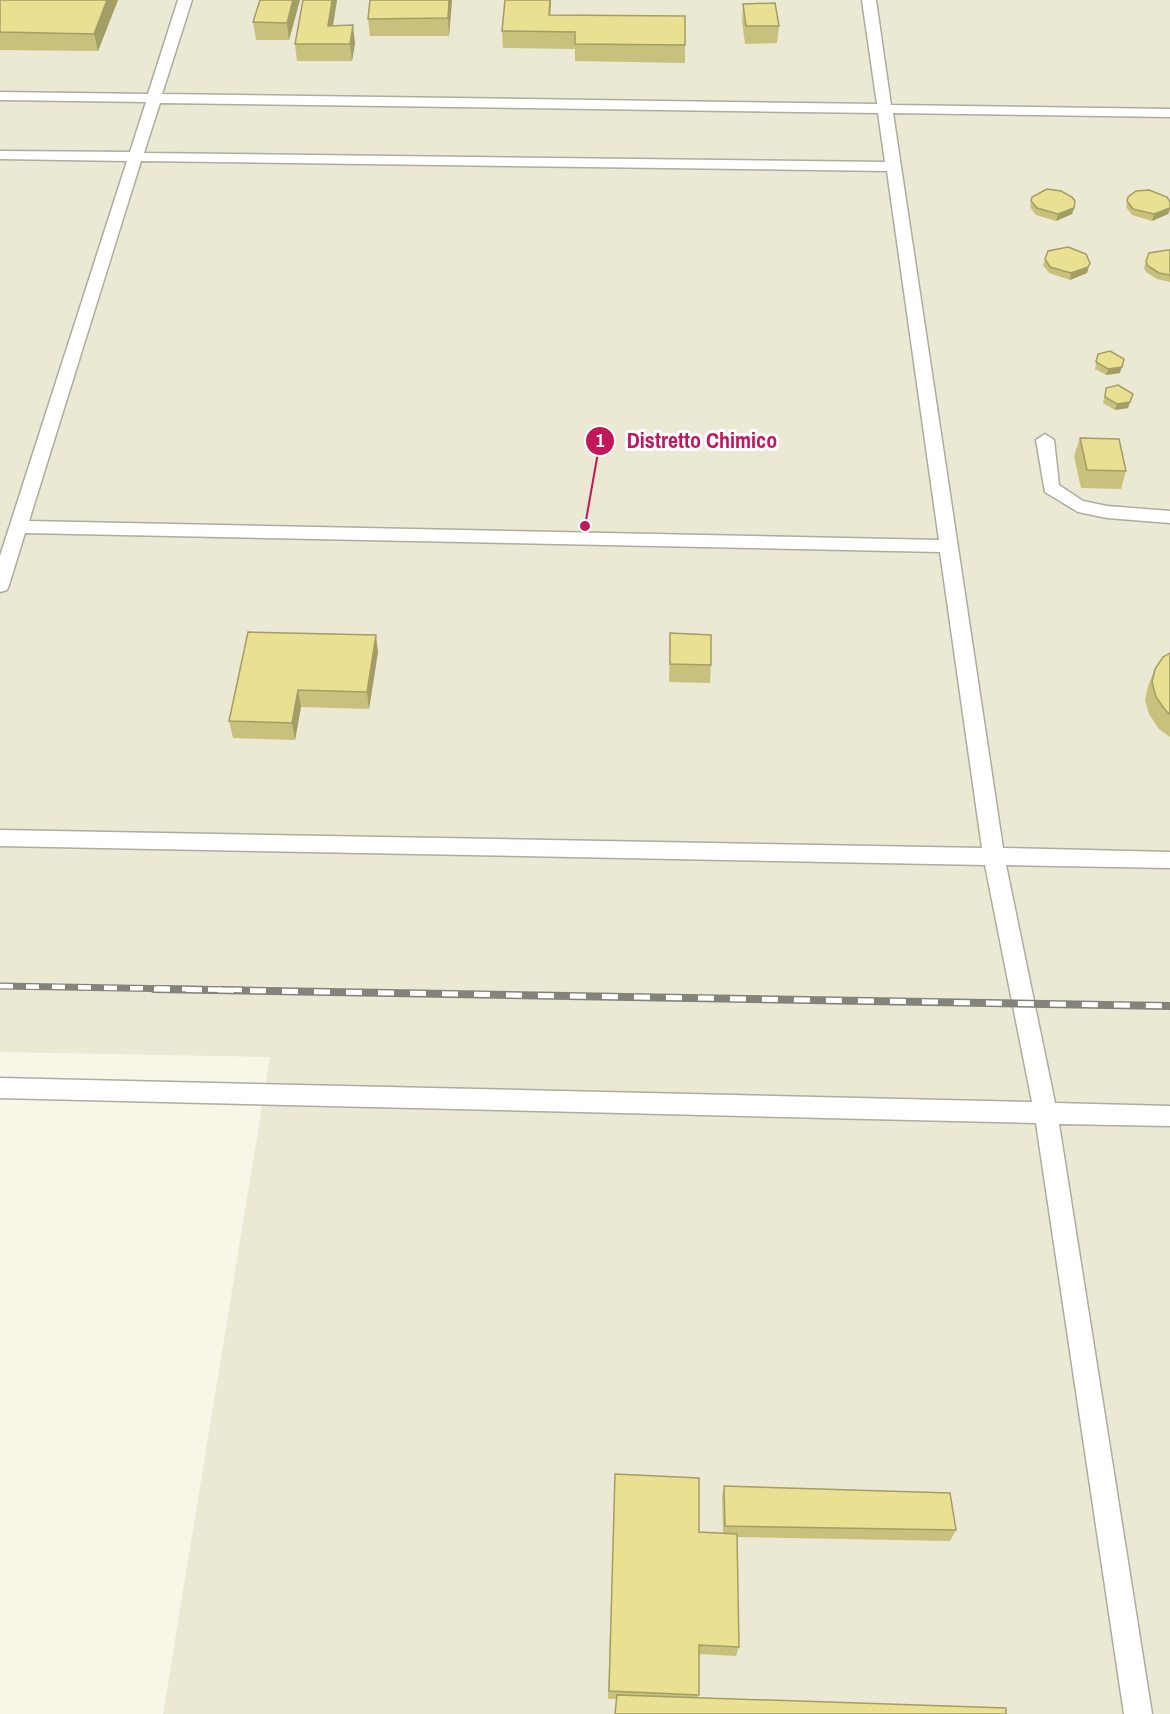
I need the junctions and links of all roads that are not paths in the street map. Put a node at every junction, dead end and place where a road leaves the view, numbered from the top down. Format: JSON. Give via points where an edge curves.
{"nodes":[{"id":1,"x":185,"y":0,"type":"edge"},
{"id":2,"x":869,"y":0,"type":"edge"},
{"id":3,"x":0,"y":96,"type":"edge"},
{"id":4,"x":153,"y":98,"type":"junction"},
{"id":5,"x":884,"y":110,"type":"junction"},
{"id":6,"x":1170,"y":113,"type":"edge"},
{"id":7,"x":0,"y":155,"type":"edge"},
{"id":8,"x":136,"y":157,"type":"junction"},
{"id":9,"x":892,"y":167,"type":"junction"},
{"id":10,"x":1045,"y":440,"type":"dead end"},
{"id":11,"x":1170,"y":517,"type":"edge"},
{"id":12,"x":18,"y":527,"type":"junction"},
{"id":13,"x":948,"y":546,"type":"junction"},
{"id":14,"x":0,"y":585,"type":"edge"},
{"id":15,"x":0,"y":838,"type":"edge"},
{"id":16,"x":994,"y":857,"type":"junction"},
{"id":17,"x":1170,"y":860,"type":"edge"},
{"id":18,"x":0,"y":1088,"type":"edge"},
{"id":19,"x":1046,"y":1114,"type":"junction"},
{"id":20,"x":1170,"y":1116,"type":"edge"},
{"id":21,"x":1138,"y":1714,"type":"edge"}],
"edges":[{"from":1,"to":4,"type":"lane"},
{"from":2,"to":5,"type":"lane"},
{"from":3,"to":4,"type":"lane"},
{"from":4,"to":5,"type":"lane"},
{"from":4,"to":8,"type":"lane"},
{"from":5,"to":6,"type":"lane"},
{"from":5,"to":9,"type":"lane"},
{"from":7,"to":8,"type":"lane"},
{"from":8,"to":9,"type":"lane"},
{"from":8,"to":12,"type":"lane"},
{"from":9,"to":13,"type":"lane"},
{"from":10,"to":11,"type":"lane","via":[[1051,488],[1078,506]]},
{"from":12,"to":13,"type":"lane"},
{"from":12,"to":14,"type":"lane"},
{"from":13,"to":16,"type":"lane"},
{"from":15,"to":16,"type":"lane"},
{"from":16,"to":17,"type":"lane"},
{"from":16,"to":19,"type":"lane"},
{"from":18,"to":19,"type":"lane"},
{"from":19,"to":20,"type":"lane"},
{"from":19,"to":21,"type":"lane"}]}
